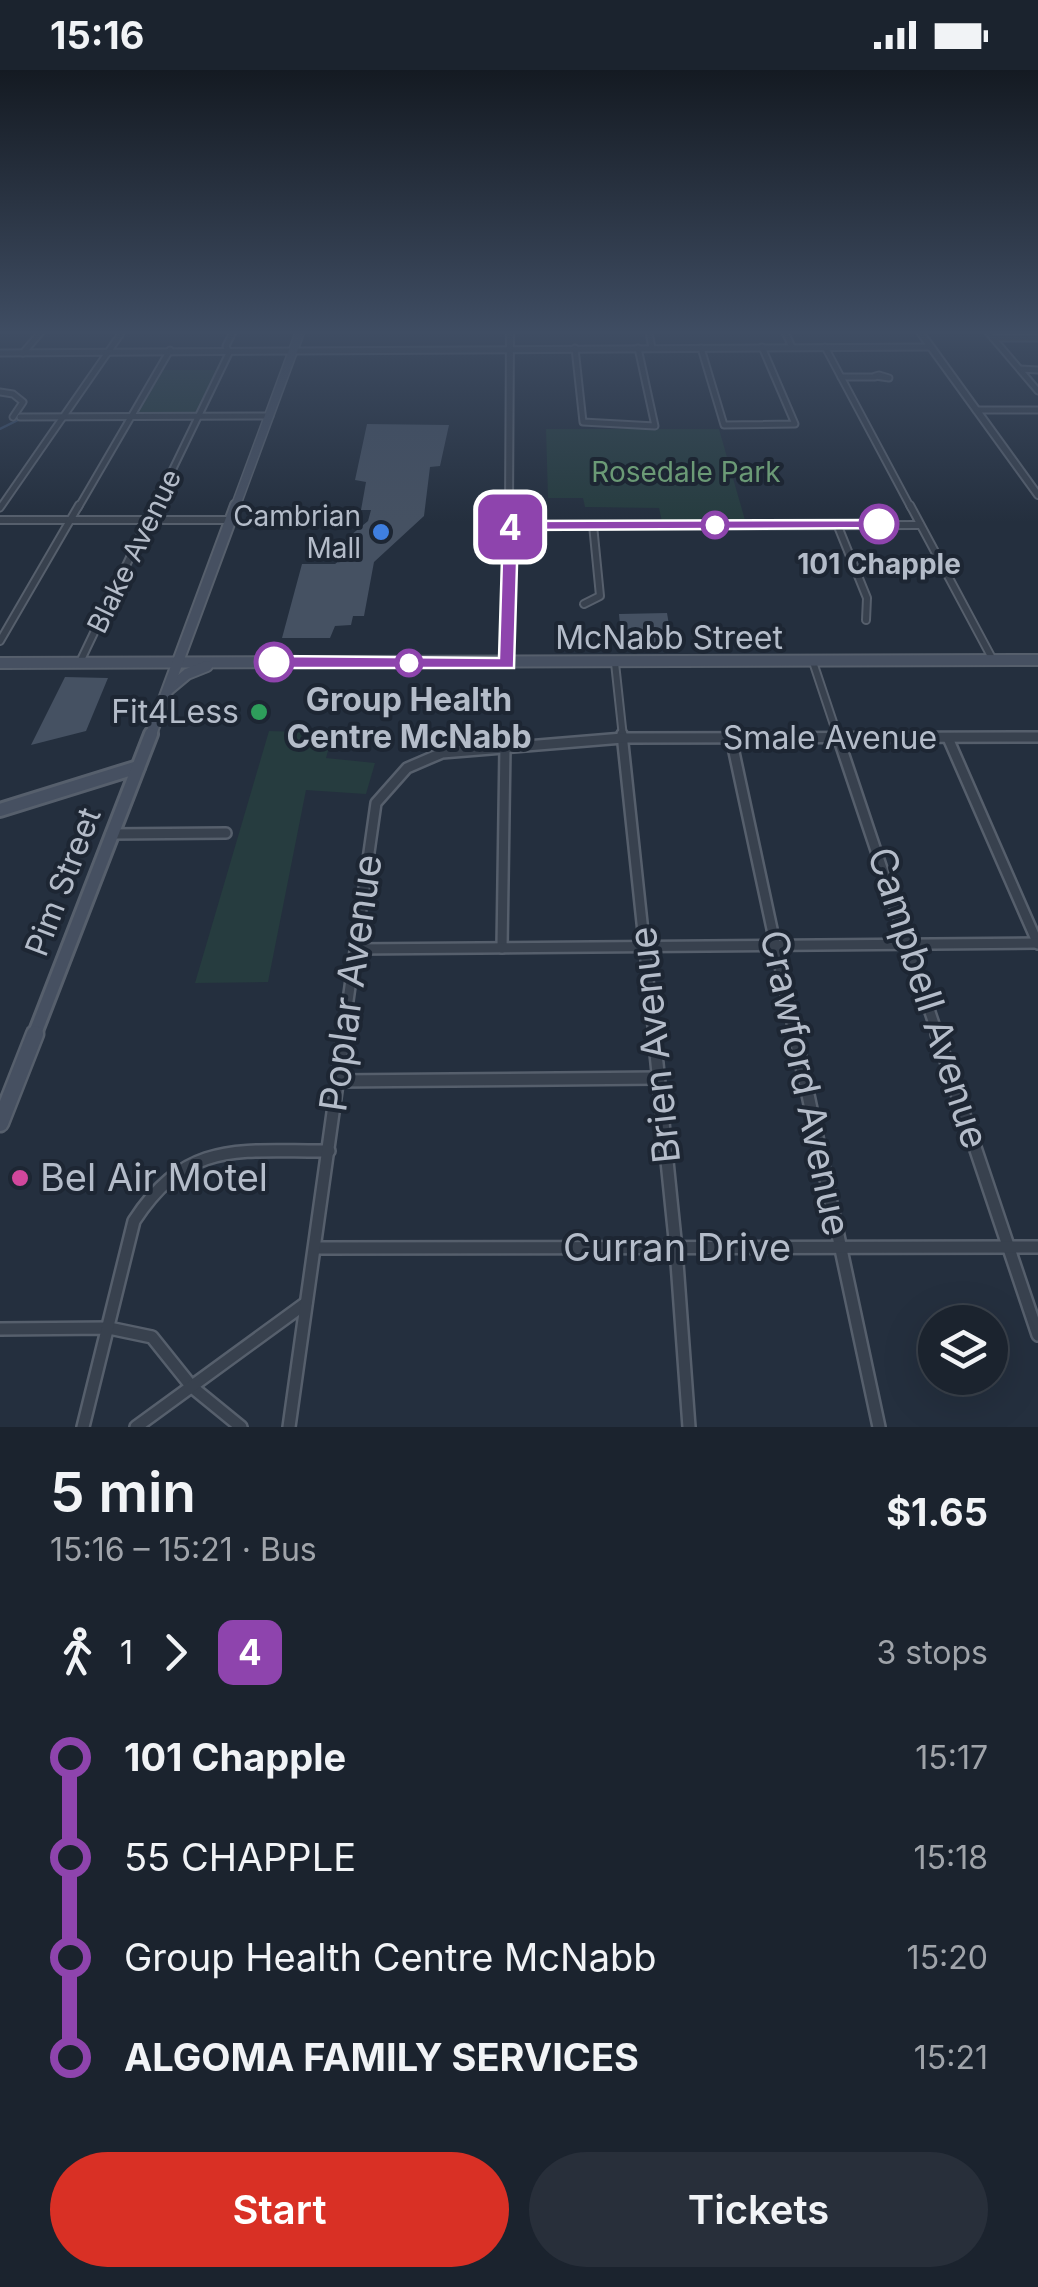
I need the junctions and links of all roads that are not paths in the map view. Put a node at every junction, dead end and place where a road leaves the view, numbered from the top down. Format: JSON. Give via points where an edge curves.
{"nodes":[{"id":1,"x":15,"y":395,"type":"edge"},
{"id":2,"x":78,"y":395,"type":"edge"},
{"id":3,"x":144,"y":395,"type":"edge"},
{"id":4,"x":208,"y":395,"type":"edge"},
{"id":5,"x":277,"y":395,"type":"edge"},
{"id":6,"x":510,"y":395,"type":"edge"},
{"id":7,"x":579,"y":395,"type":"edge"},
{"id":8,"x":648,"y":395,"type":"edge"},
{"id":9,"x":715,"y":395,"type":"edge"},
{"id":10,"x":783,"y":395,"type":"edge"},
{"id":11,"x":851,"y":395,"type":"edge"},
{"id":12,"x":965,"y":395,"type":"edge"},
{"id":13,"x":976,"y":410,"type":"junction"},
{"id":14,"x":1038,"y":410,"type":"edge"},
{"id":15,"x":3,"y":416,"type":"dead end"},
{"id":16,"x":132,"y":416,"type":"junction"},
{"id":17,"x":270,"y":416,"type":"junction"},
{"id":18,"x":17,"y":417,"type":"junction"},
{"id":19,"x":63,"y":417,"type":"junction"},
{"id":20,"x":198,"y":417,"type":"junction"},
{"id":21,"x":1038,"y":495,"type":"edge"},
{"id":22,"x":0,"y":508,"type":"edge"},
{"id":23,"x":0,"y":520,"type":"edge"},
{"id":24,"x":72,"y":520,"type":"junction"},
{"id":25,"x":150,"y":520,"type":"junction"},
{"id":26,"x":232,"y":520,"type":"junction"},
{"id":27,"x":838,"y":524,"type":"junction"},
{"id":28,"x":920,"y":524,"type":"junction"},
{"id":29,"x":510,"y":526,"type":"junction"},
{"id":30,"x":593,"y":526,"type":"junction"},
{"id":31,"x":584,"y":604,"type":"dead end"},
{"id":32,"x":866,"y":620,"type":"dead end"},
{"id":33,"x":0,"y":640,"type":"edge"},
{"id":34,"x":993,"y":660,"type":"junction"},
{"id":35,"x":1038,"y":660,"type":"edge"},
{"id":36,"x":178,"y":661,"type":"junction"},
{"id":37,"x":80,"y":662,"type":"junction"},
{"id":38,"x":219,"y":662,"type":"junction"},
{"id":39,"x":814,"y":662,"type":"junction"},
{"id":40,"x":0,"y":663,"type":"edge"},
{"id":41,"x":508,"y":664,"type":"junction"},
{"id":42,"x":615,"y":664,"type":"junction"},
{"id":43,"x":168,"y":689,"type":"junction"},
{"id":44,"x":841,"y":736,"type":"junction"},
{"id":45,"x":623,"y":738,"type":"junction"},
{"id":46,"x":731,"y":738,"type":"junction"},
{"id":47,"x":948,"y":738,"type":"junction"},
{"id":48,"x":1038,"y":738,"type":"edge"},
{"id":49,"x":505,"y":747,"type":"junction"},
{"id":50,"x":138,"y":767,"type":"junction"},
{"id":51,"x":0,"y":810,"type":"edge"},
{"id":52,"x":226,"y":833,"type":"dead end"},
{"id":53,"x":111,"y":834,"type":"junction"},
{"id":54,"x":1038,"y":943,"type":"edge"},
{"id":55,"x":909,"y":944,"type":"junction"},
{"id":56,"x":775,"y":945,"type":"junction"},
{"id":57,"x":645,"y":947,"type":"junction"},
{"id":58,"x":502,"y":948,"type":"junction"},
{"id":59,"x":355,"y":949,"type":"junction"},
{"id":60,"x":658,"y":1078,"type":"junction"},
{"id":61,"x":338,"y":1081,"type":"junction"},
{"id":62,"x":0,"y":1123,"type":"edge"},
{"id":63,"x":329,"y":1151,"type":"junction"},
{"id":64,"x":841,"y":1246,"type":"junction"},
{"id":65,"x":1012,"y":1247,"type":"junction"},
{"id":66,"x":1038,"y":1247,"type":"edge"},
{"id":67,"x":316,"y":1248,"type":"junction"},
{"id":68,"x":676,"y":1249,"type":"junction"},
{"id":69,"x":308,"y":1302,"type":"junction"},
{"id":70,"x":108,"y":1328,"type":"junction"},
{"id":71,"x":0,"y":1329,"type":"edge"},
{"id":72,"x":1038,"y":1335,"type":"edge"},
{"id":73,"x":192,"y":1387,"type":"junction"},
{"id":74,"x":82,"y":1427,"type":"edge"},
{"id":75,"x":136,"y":1427,"type":"edge"},
{"id":76,"x":241,"y":1427,"type":"edge"},
{"id":77,"x":289,"y":1427,"type":"edge"},
{"id":78,"x":689,"y":1427,"type":"edge"},
{"id":79,"x":879,"y":1427,"type":"edge"}],
"edges":[{"from":1,"to":18,"type":"street","via":[[23,402]]},
{"from":2,"to":19,"type":"street"},
{"from":3,"to":16,"type":"street"},
{"from":4,"to":20,"type":"street","name":"Blake Avenue"},
{"from":5,"to":17,"type":"main road","name":"Pim Street"},
{"from":6,"to":29,"type":"street"},
{"from":7,"to":8,"type":"street","via":[[582,422],[654,426]]},
{"from":9,"to":10,"type":"street","via":[[724,424],[795,424]]},
{"from":11,"to":28,"type":"street"},
{"from":12,"to":13,"type":"street"},
{"from":13,"to":14,"type":"street"},
{"from":13,"to":21,"type":"street"},
{"from":15,"to":18,"type":"street"},
{"from":16,"to":19,"type":"street"},
{"from":16,"to":20,"type":"street"},
{"from":16,"to":24,"type":"street"},
{"from":17,"to":20,"type":"street"},
{"from":17,"to":26,"type":"main road","name":"Pim Street"},
{"from":18,"to":19,"type":"street"},
{"from":19,"to":22,"type":"street"},
{"from":20,"to":25,"type":"street","name":"Blake Avenue"},
{"from":23,"to":24,"type":"street"},
{"from":24,"to":25,"type":"street"},
{"from":24,"to":33,"type":"street"},
{"from":25,"to":26,"type":"street"},
{"from":25,"to":37,"type":"street","name":"Blake Avenue"},
{"from":26,"to":36,"type":"main road","name":"Pim Street"},
{"from":27,"to":28,"type":"street"},
{"from":27,"to":30,"type":"street"},
{"from":27,"to":32,"type":"street","via":[[867,598]]},
{"from":28,"to":34,"type":"street"},
{"from":29,"to":30,"type":"street"},
{"from":29,"to":41,"type":"street"},
{"from":30,"to":31,"type":"street","via":[[600,596]]},
{"from":34,"to":35,"type":"main road","name":"McNabb Street"},
{"from":34,"to":39,"type":"main road","name":"McNabb Street"},
{"from":36,"to":37,"type":"main road","name":"McNabb Street"},
{"from":36,"to":38,"type":"main road","name":"McNabb Street"},
{"from":36,"to":43,"type":"main road","name":"Pim Street"},
{"from":37,"to":40,"type":"main road","name":"McNabb Street"},
{"from":38,"to":41,"type":"main road","name":"McNabb Street"},
{"from":38,"to":43,"type":"main road"},
{"from":39,"to":42,"type":"main road","name":"McNabb Street"},
{"from":39,"to":44,"type":"street","name":"Campbell Avenue"},
{"from":41,"to":42,"type":"main road","name":"McNabb Street"},
{"from":42,"to":45,"type":"street","name":"Brien Avenue"},
{"from":43,"to":50,"type":"main road","name":"Pim Street"},
{"from":44,"to":46,"type":"street","name":"Smale Avenue"},
{"from":44,"to":47,"type":"street","name":"Smale Avenue"},
{"from":44,"to":55,"type":"street","name":"Campbell Avenue"},
{"from":45,"to":46,"type":"street","name":"Smale Avenue"},
{"from":45,"to":49,"type":"street","name":"Poplar Avenue"},
{"from":45,"to":57,"type":"street","name":"Brien Avenue"},
{"from":46,"to":56,"type":"street","name":"Crawford Avenue"},
{"from":47,"to":48,"type":"street","name":"Smale Avenue"},
{"from":47,"to":54,"type":"street"},
{"from":49,"to":58,"type":"street"},
{"from":49,"to":59,"type":"street","name":"Poplar Avenue","via":[[442,753],[406,768],[376,803]]},
{"from":50,"to":51,"type":"main road"},
{"from":50,"to":53,"type":"main road","name":"Pim Street"},
{"from":52,"to":53,"type":"street"},
{"from":53,"to":62,"type":"main road","name":"Pim Street"},
{"from":54,"to":55,"type":"street"},
{"from":55,"to":56,"type":"street"},
{"from":55,"to":65,"type":"street","name":"Campbell Avenue"},
{"from":56,"to":57,"type":"street"},
{"from":56,"to":64,"type":"street","name":"Crawford Avenue"},
{"from":57,"to":58,"type":"street"},
{"from":57,"to":60,"type":"street","name":"Brien Avenue"},
{"from":58,"to":59,"type":"street"},
{"from":59,"to":61,"type":"street","name":"Poplar Avenue"},
{"from":60,"to":61,"type":"street"},
{"from":60,"to":68,"type":"street","name":"Brien Avenue"},
{"from":61,"to":63,"type":"street","name":"Poplar Avenue"},
{"from":63,"to":67,"type":"street","name":"Poplar Avenue"},
{"from":63,"to":70,"type":"street","via":[[204,1156],[175,1168],[150,1192],[134,1221]]},
{"from":64,"to":65,"type":"street","name":"Curran Drive"},
{"from":64,"to":68,"type":"street","name":"Curran Drive"},
{"from":64,"to":79,"type":"street","name":"Crawford Avenue"},
{"from":65,"to":66,"type":"street","name":"Curran Drive"},
{"from":65,"to":72,"type":"street","name":"Campbell Avenue"},
{"from":67,"to":68,"type":"street","name":"Curran Drive"},
{"from":67,"to":69,"type":"street","name":"Poplar Avenue"},
{"from":68,"to":78,"type":"street","name":"Brien Avenue"},
{"from":69,"to":73,"type":"street"},
{"from":69,"to":77,"type":"street","name":"Poplar Avenue"},
{"from":70,"to":71,"type":"street"},
{"from":70,"to":73,"type":"street","via":[[152,1337]]},
{"from":70,"to":74,"type":"street"},
{"from":73,"to":75,"type":"street"},
{"from":73,"to":76,"type":"street"}]}
